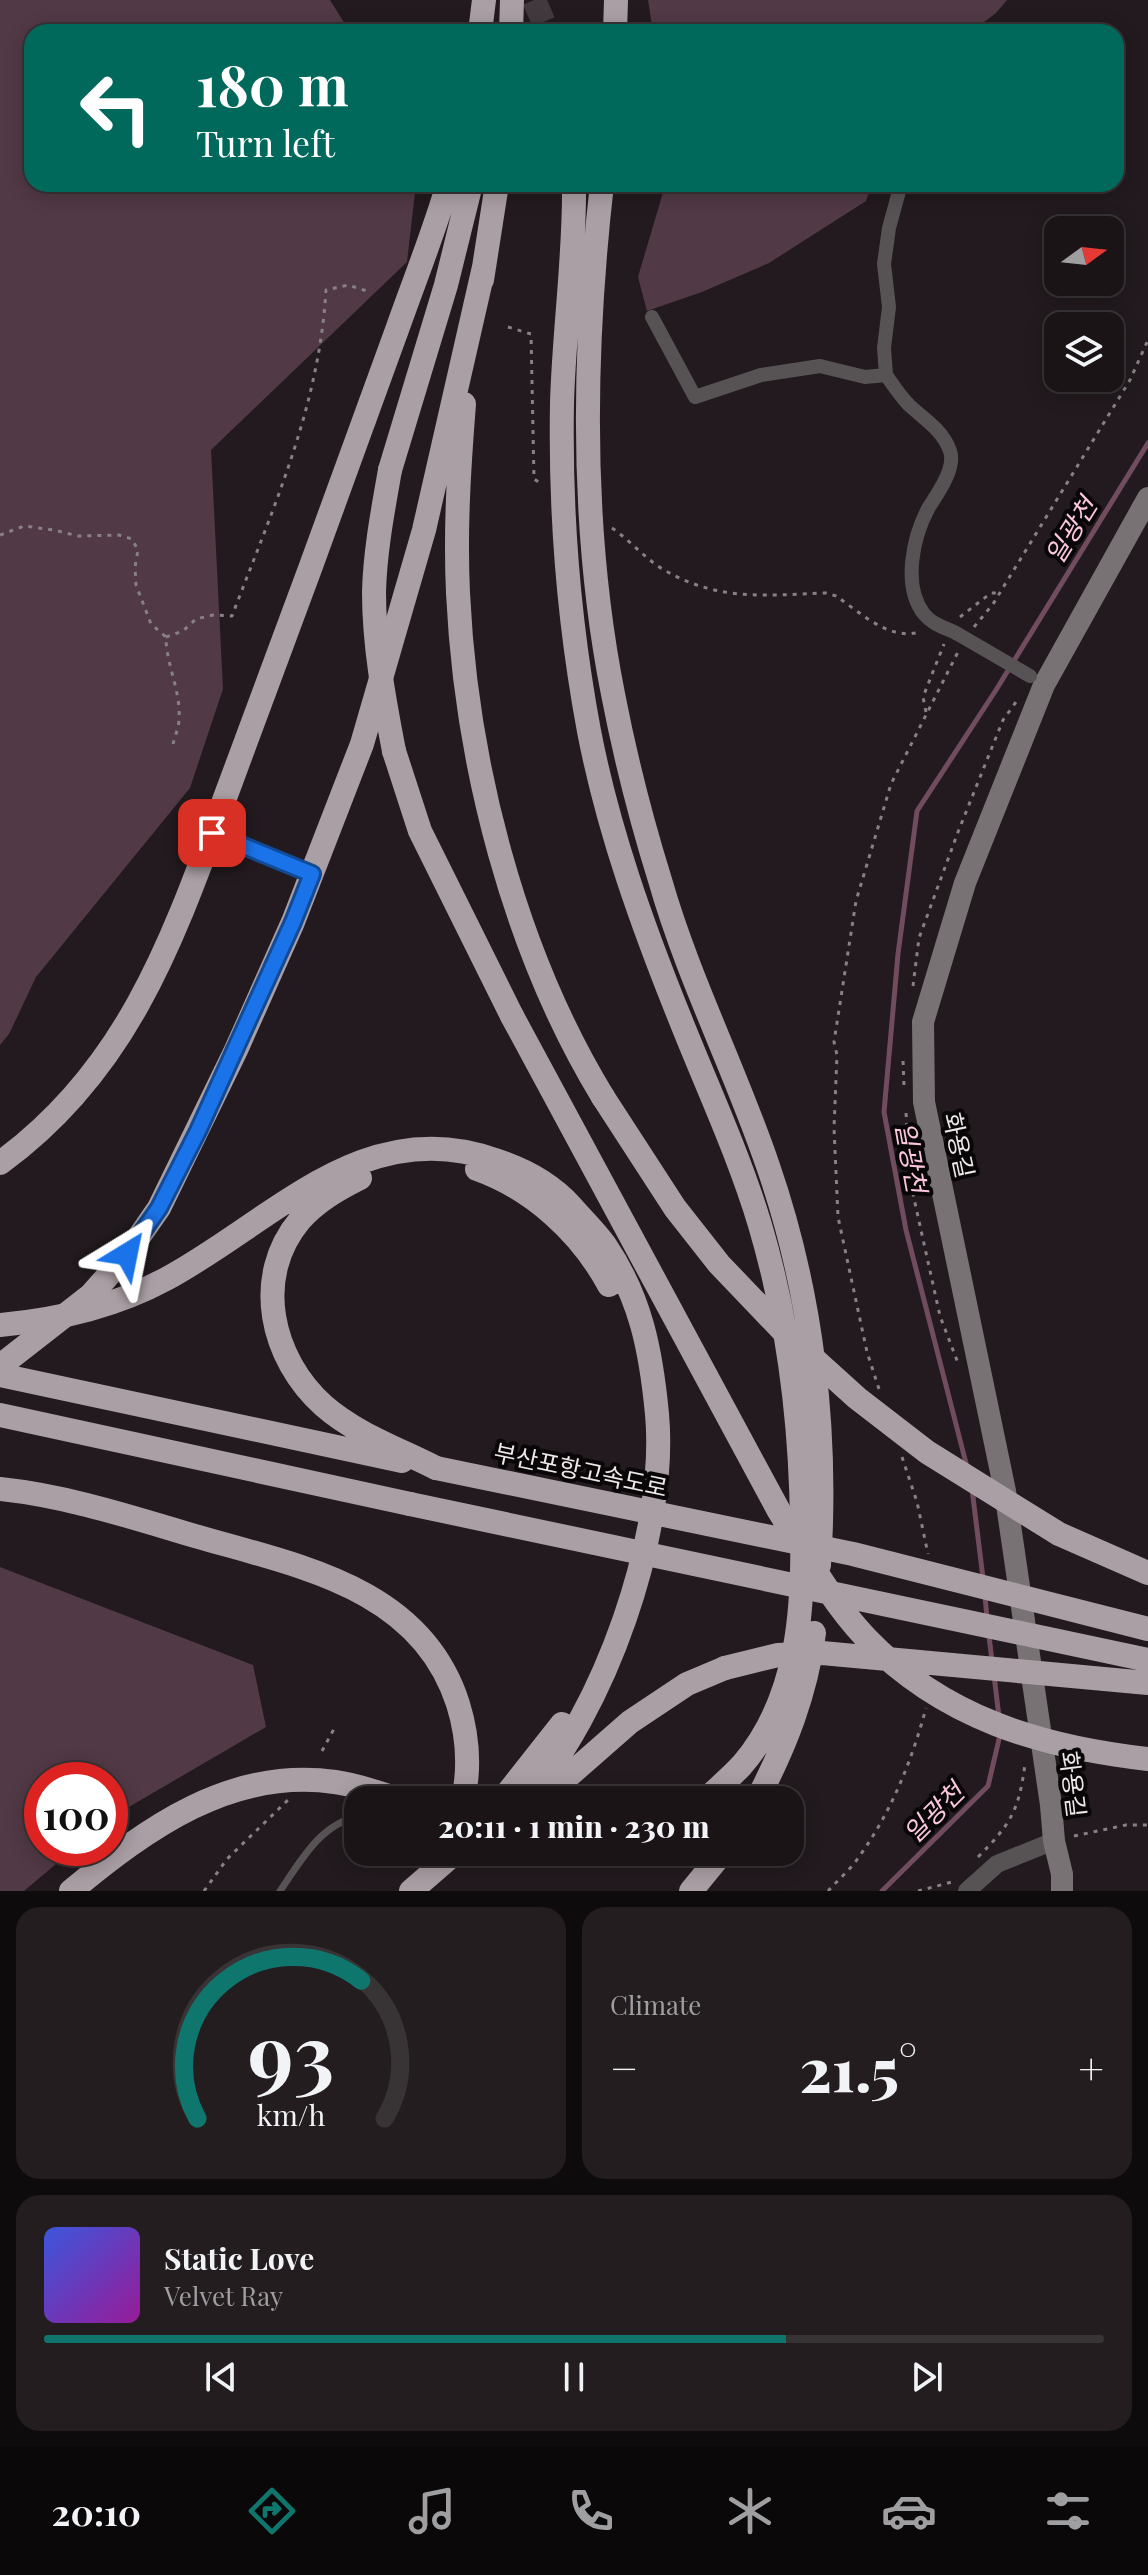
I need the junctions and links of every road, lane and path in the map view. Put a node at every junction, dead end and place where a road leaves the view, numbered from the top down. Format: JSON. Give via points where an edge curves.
{"nodes":[{"id":1,"x":487,"y":0,"type":"edge"},
{"id":2,"x":512,"y":0,"type":"edge"},
{"id":3,"x":616,"y":0,"type":"edge"},
{"id":4,"x":482,"y":24,"type":"edge"},
{"id":5,"x":488,"y":24,"type":"edge"},
{"id":6,"x":511,"y":24,"type":"edge"},
{"id":7,"x":615,"y":24,"type":"edge"},
{"id":8,"x":446,"y":192,"type":"edge"},
{"id":9,"x":469,"y":192,"type":"edge"},
{"id":10,"x":496,"y":192,"type":"edge"},
{"id":11,"x":574,"y":192,"type":"edge"},
{"id":12,"x":601,"y":192,"type":"edge"},
{"id":13,"x":899,"y":192,"type":"edge"},
{"id":14,"x":484,"y":267,"type":"junction"},
{"id":15,"x":367,"y":291,"type":"dead end"},
{"id":16,"x":652,"y":317,"type":"dead end"},
{"id":17,"x":508,"y":327,"type":"dead end"},
{"id":18,"x":886,"y":375,"type":"junction"},
{"id":19,"x":542,"y":484,"type":"dead end"},
{"id":20,"x":1148,"y":498,"type":"edge"},
{"id":21,"x":606,"y":523,"type":"dead end"},
{"id":22,"x":0,"y":535,"type":"edge"},
{"id":23,"x":999,"y":593,"type":"dead end"},
{"id":24,"x":947,"y":630,"type":"junction"},
{"id":25,"x":166,"y":637,"type":"junction"},
{"id":26,"x":1037,"y":681,"type":"junction"},
{"id":27,"x":926,"y":712,"type":"dead end"},
{"id":28,"x":173,"y":744,"type":"dead end"},
{"id":29,"x":212,"y":833,"type":"junction"},
{"id":30,"x":312,"y":874,"type":"junction"},
{"id":31,"x":0,"y":1163,"type":"edge"},
{"id":32,"x":0,"y":1325,"type":"edge"},
{"id":33,"x":0,"y":1366,"type":"edge"},
{"id":34,"x":0,"y":1375,"type":"edge"},
{"id":35,"x":0,"y":1415,"type":"edge"},
{"id":36,"x":436,"y":1468,"type":"junction"},
{"id":37,"x":0,"y":1489,"type":"edge"},
{"id":38,"x":1148,"y":1573,"type":"edge"},
{"id":39,"x":1148,"y":1629,"type":"edge"},
{"id":40,"x":1148,"y":1660,"type":"edge"},
{"id":41,"x":1148,"y":1683,"type":"edge"},
{"id":42,"x":335,"y":1727,"type":"dead end"},
{"id":43,"x":322,"y":1751,"type":"dead end"},
{"id":44,"x":1148,"y":1759,"type":"edge"},
{"id":45,"x":356,"y":1786,"type":"edge"},
{"id":46,"x":464,"y":1786,"type":"edge"},
{"id":47,"x":513,"y":1786,"type":"edge"},
{"id":48,"x":538,"y":1786,"type":"edge"},
{"id":49,"x":557,"y":1786,"type":"edge"},
{"id":50,"x":720,"y":1786,"type":"edge"},
{"id":51,"x":764,"y":1786,"type":"edge"},
{"id":52,"x":292,"y":1796,"type":"dead end"},
{"id":53,"x":344,"y":1819,"type":"edge"},
{"id":54,"x":1148,"y":1825,"type":"edge"},
{"id":55,"x":1054,"y":1841,"type":"junction"},
{"id":56,"x":429,"y":1866,"type":"edge"},
{"id":57,"x":439,"y":1866,"type":"edge"},
{"id":58,"x":461,"y":1866,"type":"edge"},
{"id":59,"x":712,"y":1866,"type":"edge"},
{"id":60,"x":959,"y":1888,"type":"edge"},
{"id":61,"x":71,"y":1891,"type":"edge"},
{"id":62,"x":204,"y":1891,"type":"edge"},
{"id":63,"x":280,"y":1891,"type":"edge"},
{"id":64,"x":409,"y":1891,"type":"edge"},
{"id":65,"x":433,"y":1891,"type":"edge"},
{"id":66,"x":691,"y":1891,"type":"edge"},
{"id":67,"x":918,"y":1891,"type":"edge"},
{"id":68,"x":1062,"y":1891,"type":"edge"}],
"edges":[{"from":1,"to":4,"type":"highway"},
{"from":1,"to":5,"type":"highway"},
{"from":2,"to":6,"type":"highway"},
{"from":3,"to":7,"type":"highway"},
{"from":8,"to":29,"type":"highway"},
{"from":9,"to":44,"type":"highway","bridge":true,"via":[[390,470],[374,590],[380,673],[394,751],[420,831],[512,1016],[825,1587],[865,1637],[907,1676],[953,1705],[1011,1731],[1097,1753]]},
{"from":10,"to":14,"type":"highway"},
{"from":11,"to":50,"type":"highway","via":[[563,476],[589,732],[630,883],[760,1225],[797,1410],[803,1576],[799,1629],[776,1710],[742,1765]]},
{"from":12,"to":51,"type":"highway","via":[[588,432],[593,535],[612,691],[661,886],[768,1166],[793,1247],[811,1342],[822,1446],[823,1502],[809,1675]]},
{"from":13,"to":18,"type":"street","via":[[884,264],[889,307]]},
{"from":14,"to":30,"type":"highway","via":[[403,606],[362,744]]},
{"from":14,"to":38,"type":"highway","bridge":true,"via":[[464,400],[457,502],[463,669],[492,823],[512,889],[584,1066],[675,1208],[719,1264],[857,1398],[927,1452],[1059,1534]]},
{"from":15,"to":25,"type":"path","via":[[348,285],[326,290],[324,327],[297,448],[232,616],[196,619]]},
{"from":16,"to":18,"type":"street","via":[[695,397],[761,375],[820,366],[865,377]]},
{"from":17,"to":19,"type":"path","via":[[531,334],[534,479]]},
{"from":18,"to":24,"type":"street","via":[[937,428],[950,451],[951,462],[911,558],[923,612]]},
{"from":20,"to":26,"type":"main road","name":"화용길"},
{"from":21,"to":24,"type":"path","via":[[666,571],[701,586],[744,596],[826,593],[891,632],[906,636]]},
{"from":22,"to":25,"type":"path","via":[[24,526],[132,539],[138,550],[136,585],[151,624]]},
{"from":23,"to":24,"type":"path","via":[[991,593]]},
{"from":24,"to":26,"type":"street","bridge":true},
{"from":24,"to":27,"type":"path","via":[[923,697]]},
{"from":25,"to":28,"type":"path","via":[[179,720]]},
{"from":26,"to":55,"type":"main road","name":"화용길","via":[[965,883],[923,1022],[924,1102],[1005,1491]]},
{"from":29,"to":30,"type":"lane"},
{"from":29,"to":31,"type":"highway","via":[[148,987],[117,1041],[54,1120]]},
{"from":30,"to":33,"type":"highway","bridge":true,"via":[[159,1208],[91,1295]]},
{"from":32,"to":48,"type":"highway","via":[[125,1298],[201,1258],[332,1173],[383,1153],[415,1148],[483,1155],[520,1169],[562,1197],[603,1242],[637,1304],[653,1368],[658,1443],[646,1550],[625,1619],[593,1699]]},
{"from":34,"to":36,"type":"highway","name":"부산포항고속도로"},
{"from":35,"to":40,"type":"highway","bridge":true},
{"from":36,"to":39,"type":"highway","name":"부산포항고속도로","bridge":true,"via":[[853,1554]]},
{"from":36,"to":47,"type":"highway","via":[[344,1422],[322,1404],[287,1358],[272,1293],[287,1239],[317,1204],[362,1177],[440,1161],[497,1176],[566,1226],[598,1265],[623,1310],[637,1356],[646,1468],[626,1582],[561,1725]]},
{"from":37,"to":46,"type":"highway","via":[[87,1505],[257,1554],[321,1574],[378,1601],[420,1636],[453,1688],[468,1753]]},
{"from":41,"to":49,"type":"highway","bridge":true,"via":[[822,1653],[778,1655],[687,1684],[630,1722]]},
{"from":42,"to":43,"type":"path"},
{"from":45,"to":61,"type":"highway","via":[[309,1780],[234,1790],[156,1826]]},
{"from":52,"to":62,"type":"path","via":[[227,1859]]},
{"from":53,"to":63,"type":"lane","via":[[308,1851]]},
{"from":54,"to":55,"type":"path"},
{"from":55,"to":60,"type":"street","name":"화용길","via":[[997,1864]]},
{"from":55,"to":68,"type":"main road","name":"화용길"},
{"from":56,"to":64,"type":"highway"},
{"from":57,"to":64,"type":"highway"},
{"from":58,"to":65,"type":"highway"},
{"from":59,"to":66,"type":"highway"},
{"from":60,"to":67,"type":"path"}]}
